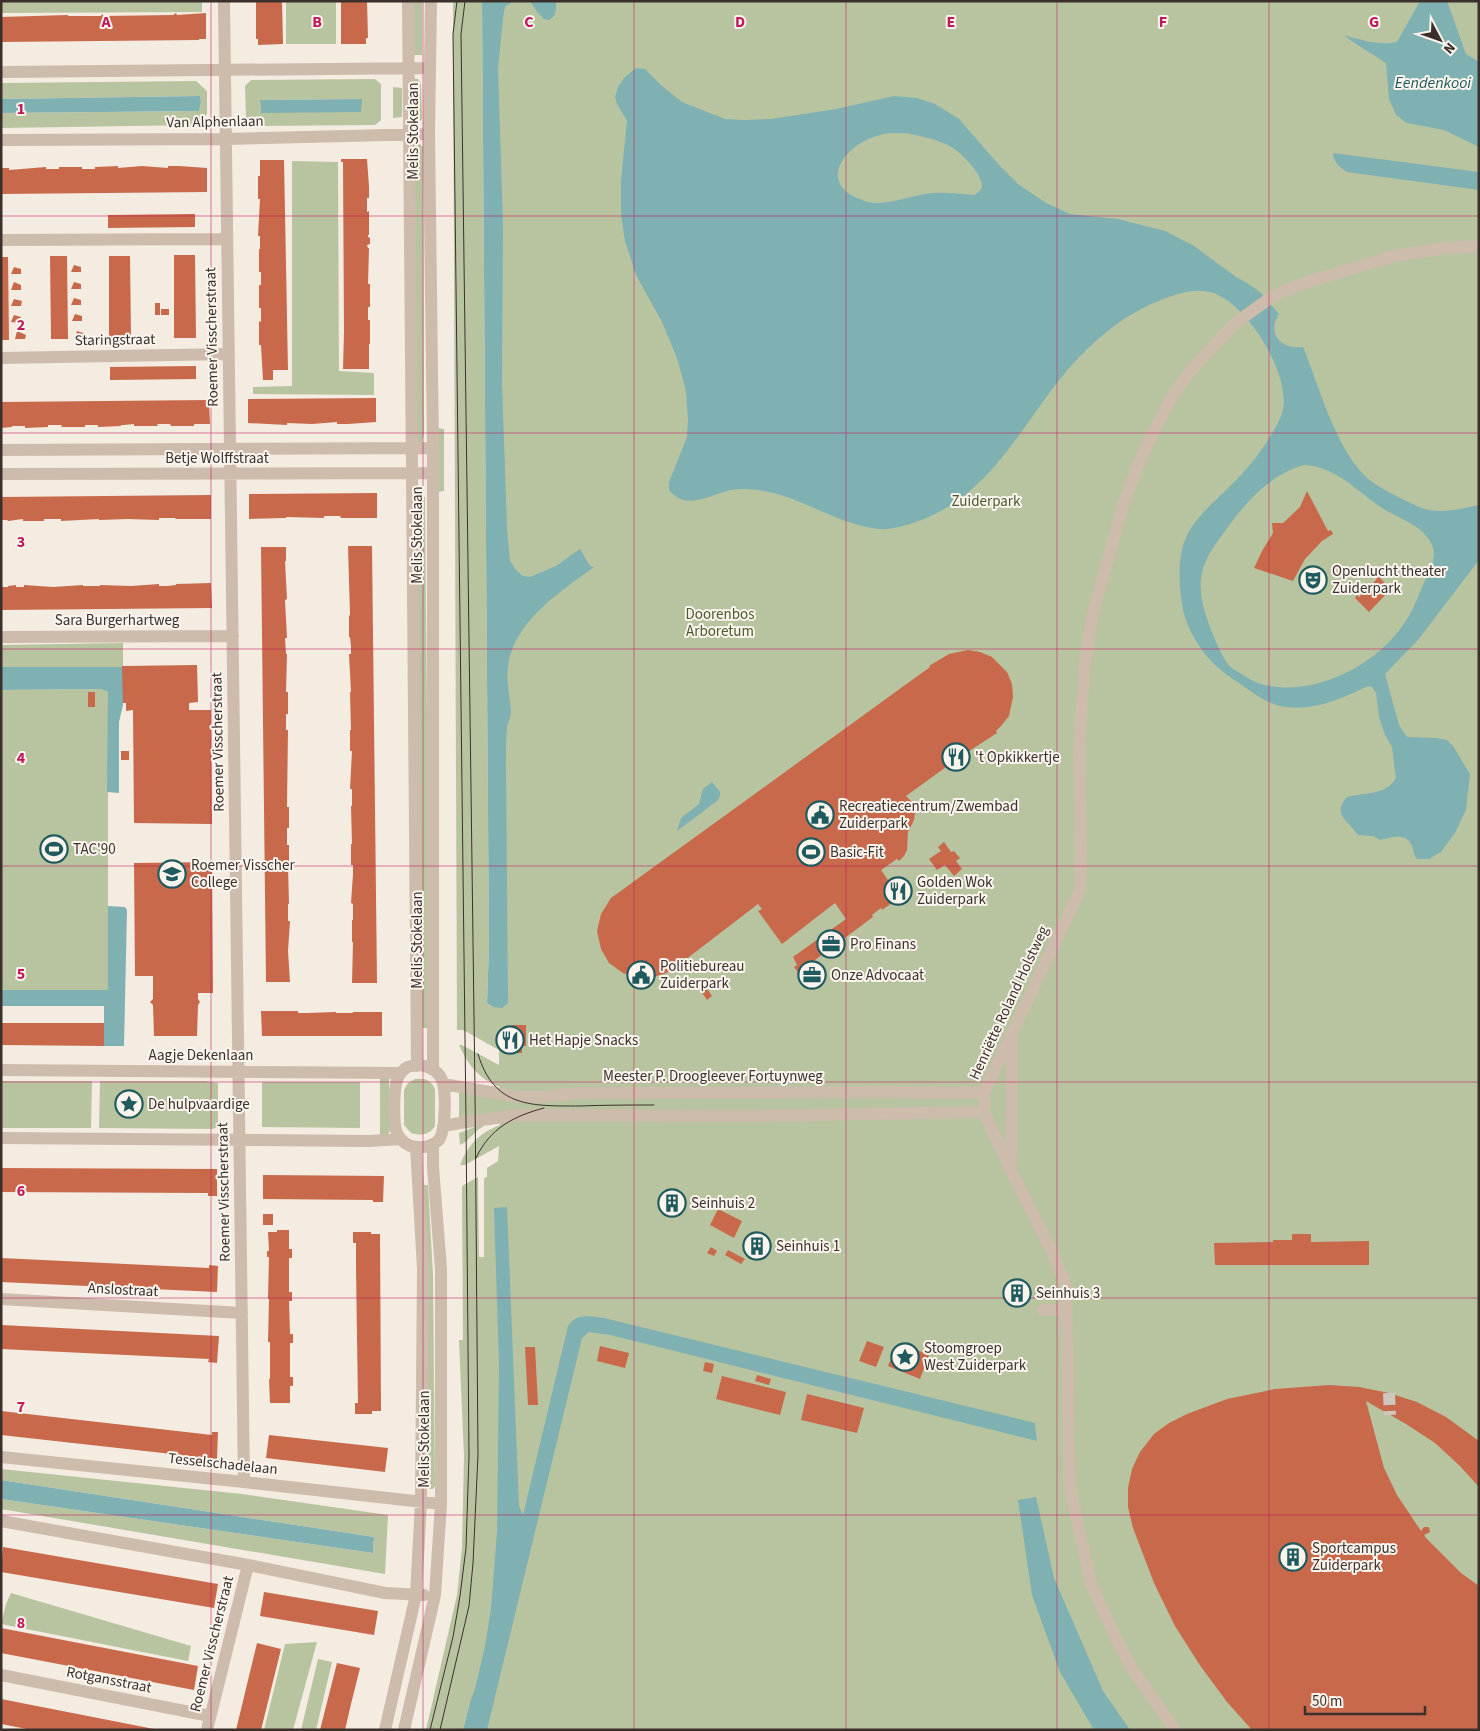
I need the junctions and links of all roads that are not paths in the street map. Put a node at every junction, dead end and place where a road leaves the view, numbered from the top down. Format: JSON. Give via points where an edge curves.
{"nodes":[{"id":1,"x":224,"y":1,"type":"edge"},
{"id":2,"x":408,"y":1,"type":"edge"},
{"id":3,"x":431,"y":1,"type":"edge"},
{"id":4,"x":408,"y":68,"type":"junction"},
{"id":5,"x":429,"y":68,"type":"junction"},
{"id":6,"x":225,"y":70,"type":"junction"},
{"id":7,"x":1,"y":72,"type":"edge"},
{"id":8,"x":408,"y":134,"type":"junction"},
{"id":9,"x":429,"y":134,"type":"junction"},
{"id":10,"x":226,"y":139,"type":"junction"},
{"id":11,"x":1,"y":140,"type":"edge"},
{"id":12,"x":227,"y":239,"type":"junction"},
{"id":13,"x":1,"y":240,"type":"edge"},
{"id":14,"x":1479,"y":246,"type":"edge"},
{"id":15,"x":229,"y":354,"type":"junction"},
{"id":16,"x":1,"y":358,"type":"edge"},
{"id":17,"x":413,"y":448,"type":"junction"},
{"id":18,"x":433,"y":448,"type":"junction"},
{"id":19,"x":230,"y":449,"type":"junction"},
{"id":20,"x":1,"y":450,"type":"edge"},
{"id":21,"x":413,"y":473,"type":"junction"},
{"id":22,"x":434,"y":473,"type":"junction"},
{"id":23,"x":1,"y":474,"type":"edge"},
{"id":24,"x":230,"y":474,"type":"junction"},
{"id":25,"x":233,"y":636,"type":"junction"},
{"id":26,"x":1,"y":637,"type":"edge"},
{"id":27,"x":1013,"y":1034,"type":"junction"},
{"id":28,"x":417,"y":1066,"type":"junction"},
{"id":29,"x":1,"y":1070,"type":"edge"},
{"id":30,"x":433,"y":1070,"type":"junction"},
{"id":31,"x":239,"y":1071,"type":"junction"},
{"id":32,"x":401,"y":1073,"type":"junction"},
{"id":33,"x":443,"y":1084,"type":"junction"},
{"id":34,"x":984,"y":1092,"type":"junction"},
{"id":35,"x":984,"y":1112,"type":"junction"},
{"id":36,"x":444,"y":1126,"type":"junction"},
{"id":37,"x":1,"y":1138,"type":"edge"},
{"id":38,"x":240,"y":1139,"type":"junction"},
{"id":39,"x":401,"y":1139,"type":"junction"},
{"id":40,"x":433,"y":1145,"type":"junction"},
{"id":41,"x":416,"y":1147,"type":"junction"},
{"id":42,"x":1011,"y":1172,"type":"junction"},
{"id":43,"x":1,"y":1299,"type":"edge"},
{"id":44,"x":1043,"y":1310,"type":"dead end"},
{"id":45,"x":1067,"y":1310,"type":"junction"},
{"id":46,"x":242,"y":1313,"type":"junction"},
{"id":47,"x":1,"y":1457,"type":"edge"},
{"id":48,"x":244,"y":1482,"type":"junction"},
{"id":49,"x":422,"y":1502,"type":"junction"},
{"id":50,"x":440,"y":1504,"type":"junction"},
{"id":51,"x":1,"y":1521,"type":"edge"},
{"id":52,"x":248,"y":1565,"type":"junction"},
{"id":53,"x":416,"y":1595,"type":"junction"},
{"id":54,"x":435,"y":1595,"type":"junction"},
{"id":55,"x":1,"y":1675,"type":"edge"},
{"id":56,"x":210,"y":1716,"type":"junction"},
{"id":57,"x":207,"y":1730,"type":"edge"},
{"id":58,"x":385,"y":1730,"type":"edge"},
{"id":59,"x":404,"y":1730,"type":"edge"},
{"id":60,"x":1175,"y":1730,"type":"edge"}],
"edges":[{"from":1,"to":6,"type":"street","name":"Roemer Visscherstraat"},
{"from":2,"to":4,"type":"street","name":"Melis Stokelaan"},
{"from":3,"to":5,"type":"street","name":"Melis Stokelaan"},
{"from":4,"to":5,"type":"street"},
{"from":4,"to":6,"type":"street"},
{"from":4,"to":8,"type":"street","name":"Melis Stokelaan"},
{"from":5,"to":9,"type":"street","name":"Melis Stokelaan"},
{"from":6,"to":7,"type":"street"},
{"from":6,"to":10,"type":"street","name":"Roemer Visscherstraat"},
{"from":8,"to":9,"type":"street","name":"Van Alphenlaan"},
{"from":8,"to":10,"type":"street","name":"Van Alphenlaan"},
{"from":8,"to":17,"type":"street","name":"Melis Stokelaan"},
{"from":9,"to":18,"type":"street","name":"Melis Stokelaan"},
{"from":10,"to":11,"type":"street","name":"Van Alphenlaan"},
{"from":10,"to":12,"type":"street","name":"Roemer Visscherstraat"},
{"from":12,"to":13,"type":"street"},
{"from":12,"to":15,"type":"street","name":"Roemer Visscherstraat"},
{"from":14,"to":27,"type":"street","name":"Henriëtte Roland Holstweg","via":[[1394,256],[1272,296],[1238,321],[1207,352],[1172,396],[1144,451],[1124,502],[1092,617],[1084,670],[1079,754],[1080,890]]},
{"from":15,"to":16,"type":"street","name":"Staringstraat"},
{"from":15,"to":19,"type":"street","name":"Roemer Visscherstraat"},
{"from":17,"to":18,"type":"street","name":"Betje Wolffstraat"},
{"from":17,"to":19,"type":"street","name":"Betje Wolffstraat"},
{"from":17,"to":21,"type":"street","name":"Melis Stokelaan"},
{"from":18,"to":22,"type":"street","name":"Melis Stokelaan"},
{"from":19,"to":20,"type":"street","name":"Betje Wolffstraat"},
{"from":19,"to":24,"type":"street","name":"Roemer Visscherstraat"},
{"from":21,"to":22,"type":"street","name":"Betje Wolffstraat"},
{"from":21,"to":24,"type":"street","name":"Betje Wolffstraat"},
{"from":21,"to":28,"type":"street","name":"Melis Stokelaan"},
{"from":22,"to":30,"type":"street","name":"Melis Stokelaan"},
{"from":23,"to":24,"type":"street","name":"Betje Wolffstraat"},
{"from":24,"to":25,"type":"street","name":"Roemer Visscherstraat"},
{"from":25,"to":26,"type":"street","name":"Sara Burgerhartweg"},
{"from":25,"to":31,"type":"street","name":"Roemer Visscherstraat"},
{"from":27,"to":34,"type":"street","name":"Henriëtte Roland Holstweg"},
{"from":27,"to":42,"type":"street"},
{"from":28,"to":30,"type":"street"},
{"from":28,"to":32,"type":"street","via":[[408,1067]]},
{"from":29,"to":31,"type":"street","name":"Aagje Dekenlaan"},
{"from":30,"to":33,"type":"street"},
{"from":31,"to":32,"type":"street","name":"Aagje Dekenlaan"},
{"from":31,"to":38,"type":"street","name":"Roemer Visscherstraat"},
{"from":32,"to":39,"type":"street","via":[[396,1083],[395,1129]]},
{"from":33,"to":34,"type":"street","name":"Meester P. Droogleever Fortuynweg","via":[[528,1097],[588,1093]]},
{"from":33,"to":36,"type":"street"},
{"from":34,"to":35,"type":"street","name":"Henriëtte Roland Holstweg"},
{"from":35,"to":36,"type":"street","via":[[520,1115]]},
{"from":35,"to":42,"type":"street","name":"Henriëtte Roland Holstweg"},
{"from":36,"to":40,"type":"street"},
{"from":37,"to":38,"type":"street"},
{"from":38,"to":39,"type":"street"},
{"from":38,"to":46,"type":"street","name":"Roemer Visscherstraat"},
{"from":39,"to":41,"type":"street"},
{"from":40,"to":41,"type":"street"},
{"from":40,"to":50,"type":"street","name":"Melis Stokelaan","via":[[440,1269]]},
{"from":41,"to":49,"type":"street","name":"Melis Stokelaan","via":[[423,1268]]},
{"from":42,"to":45,"type":"street","name":"Henriëtte Roland Holstweg","via":[[1051,1249],[1066,1286]]},
{"from":43,"to":46,"type":"street","name":"Anslostraat"},
{"from":44,"to":45,"type":"street"},
{"from":45,"to":60,"type":"street","name":"Henriëtte Roland Holstweg","via":[[1070,1488],[1091,1583],[1131,1667]]},
{"from":46,"to":48,"type":"street","name":"Roemer Visscherstraat"},
{"from":47,"to":48,"type":"street","name":"Tesselschadelaan"},
{"from":48,"to":49,"type":"street","name":"Tesselschadelaan"},
{"from":49,"to":50,"type":"street","name":"Tesselschadelaan"},
{"from":49,"to":53,"type":"street","name":"Melis Stokelaan"},
{"from":50,"to":54,"type":"street","name":"Melis Stokelaan"},
{"from":51,"to":52,"type":"street"},
{"from":52,"to":53,"type":"street"},
{"from":52,"to":56,"type":"street","name":"Roemer Visscherstraat"},
{"from":53,"to":54,"type":"street"},
{"from":53,"to":58,"type":"street","name":"Melis Stokelaan"},
{"from":54,"to":59,"type":"street","name":"Melis Stokelaan"},
{"from":55,"to":56,"type":"street","name":"Rotgansstraat"},
{"from":56,"to":57,"type":"street","name":"Roemer Visscherstraat"}]}
